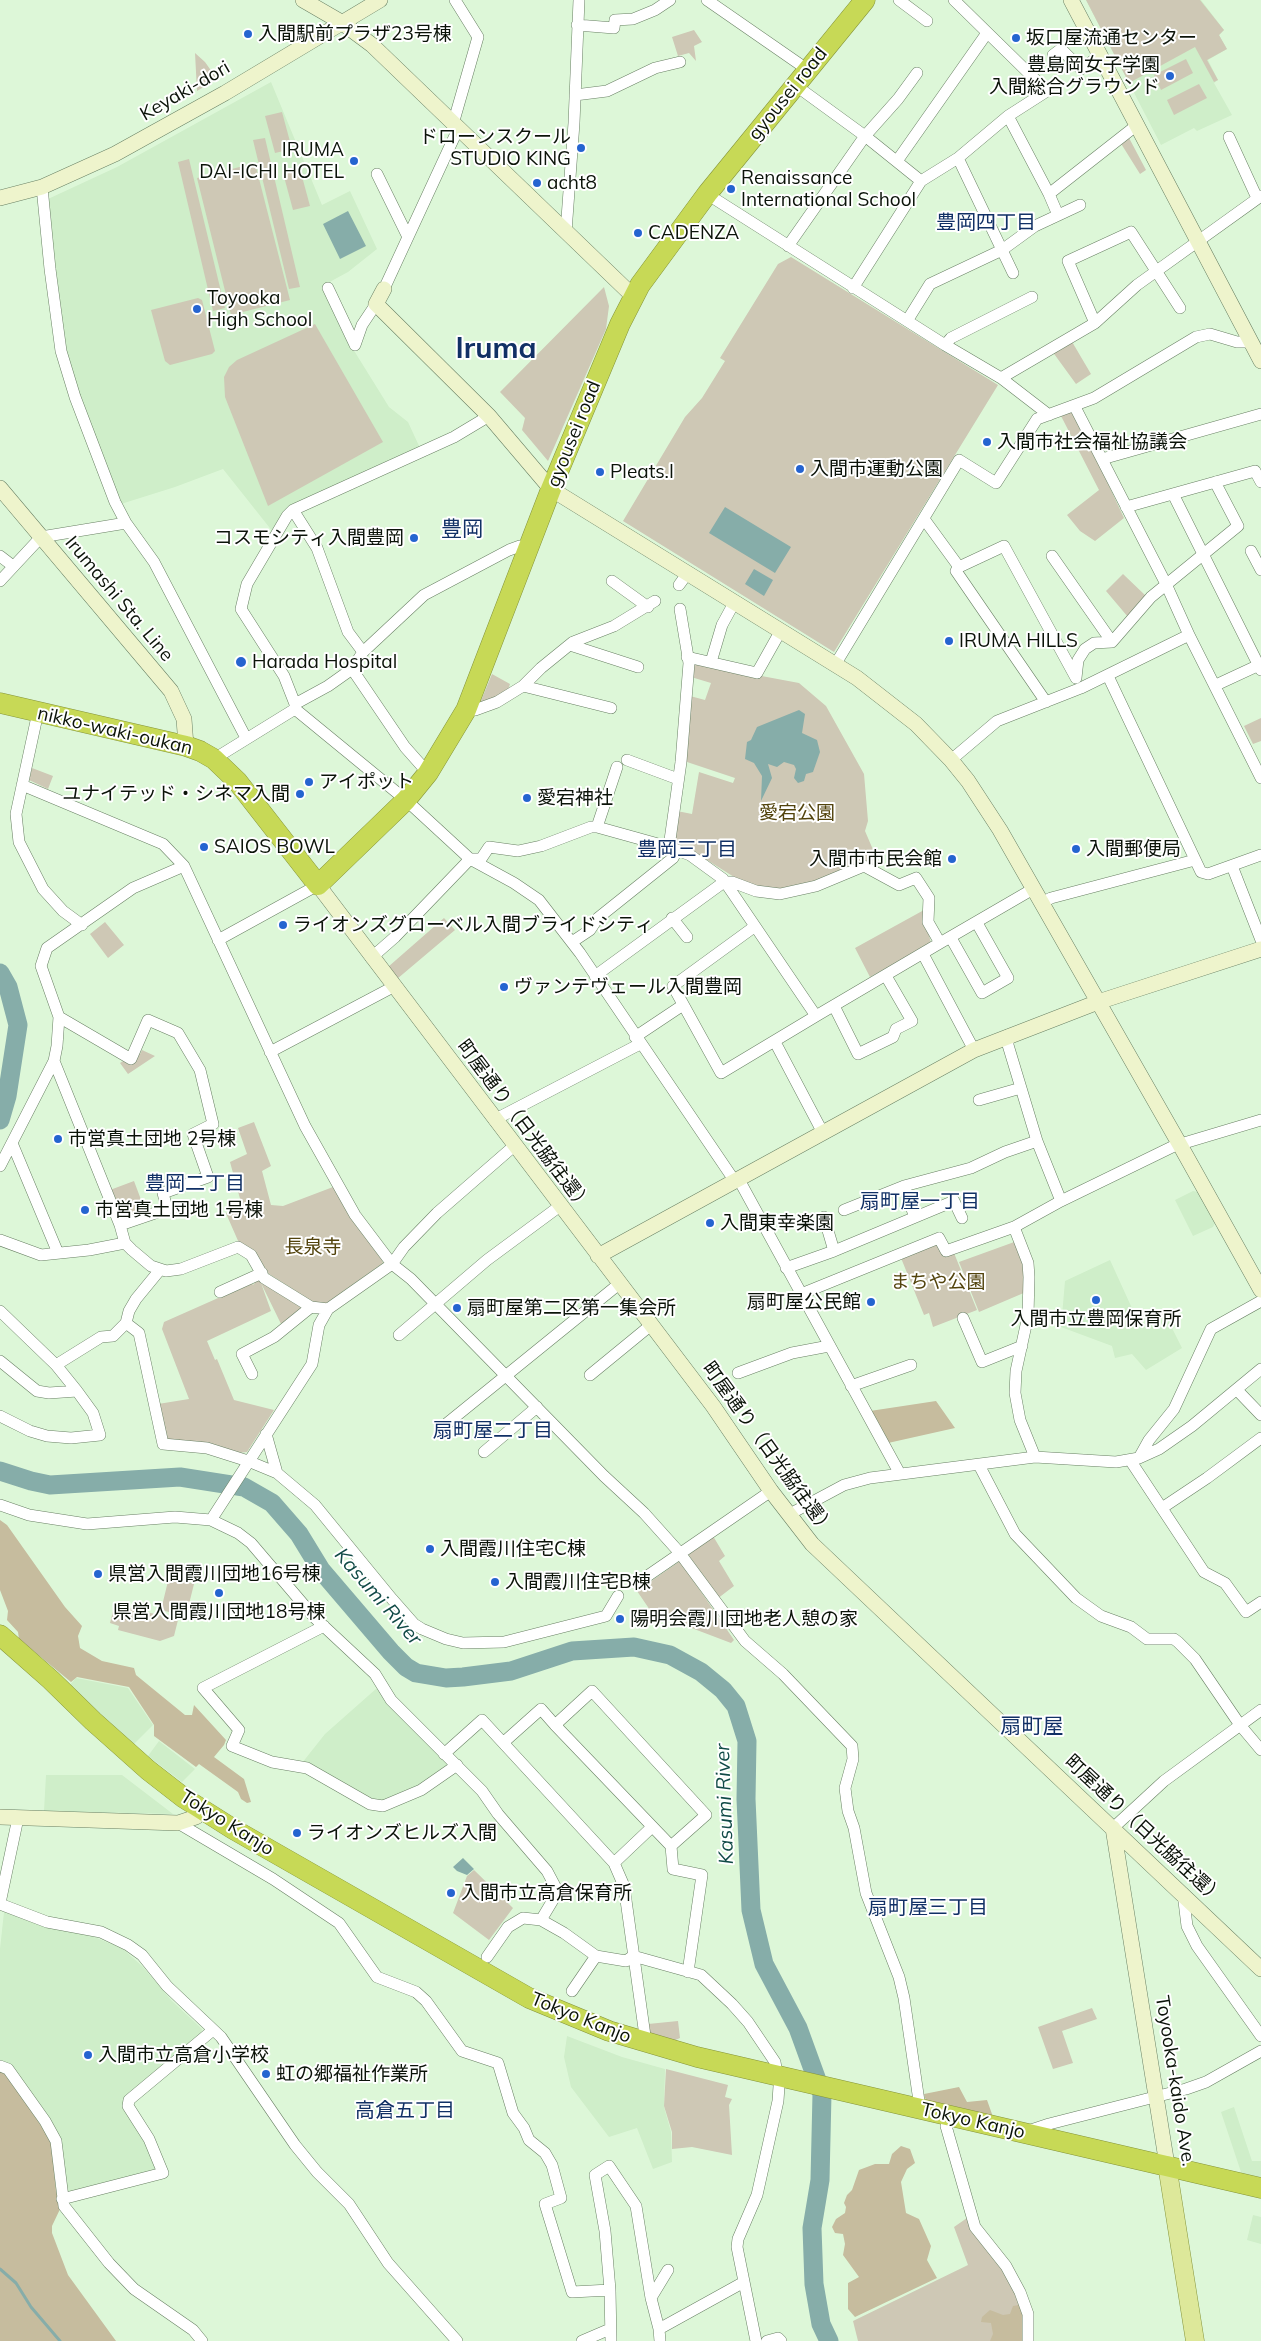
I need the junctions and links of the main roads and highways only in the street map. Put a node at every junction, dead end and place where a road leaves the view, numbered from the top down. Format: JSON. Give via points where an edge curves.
{"nodes":[{"id":1,"x":866,"y":0,"type":"edge"},
{"id":2,"x":0,"y":703,"type":"edge"},
{"id":3,"x":318,"y":885,"type":"joint"},
{"id":4,"x":0,"y":1635,"type":"edge"},
{"id":5,"x":0,"y":1649,"type":"edge"},
{"id":6,"x":192,"y":1816,"type":"junction"},
{"id":7,"x":787,"y":2083,"type":"junction"},
{"id":8,"x":849,"y":2097,"type":"junction"},
{"id":9,"x":1168,"y":2172,"type":"junction"},
{"id":10,"x":1261,"y":2188,"type":"edge"},
{"id":11,"x":1261,"y":2200,"type":"edge"},
{"id":12,"x":1195,"y":2341,"type":"edge"}],
"edges":[{"from":1,"to":3,"type":"highway","name":"gyousei road","via":[[707,194],[664,250],[634,297],[610,346],[552,488],[466,710],[428,773],[406,800]]},
{"from":2,"to":3,"type":"highway","name":"nikko-waki-oukan","via":[[186,746],[214,760],[237,781]]},
{"from":4,"to":6,"type":"highway","name":"Tokyo Kanjo","via":[[148,1770]]},
{"from":5,"to":6,"type":"highway","name":"Tokyo Kanjo","via":[[115,1754]]},
{"from":6,"to":7,"type":"highway","name":"Tokyo Kanjo","via":[[529,1998],[609,2032]]},
{"from":6,"to":7,"type":"highway","name":"Tokyo Kanjo","via":[[530,2011],[644,2054]]},
{"from":7,"to":8,"type":"highway","name":"Tokyo Kanjo"},
{"from":8,"to":9,"type":"highway","name":"Tokyo Kanjo","via":[[946,2126]]},
{"from":8,"to":9,"type":"highway","name":"Tokyo Kanjo","via":[[920,2108]]},
{"from":9,"to":10,"type":"highway","name":"Tokyo Kanjo"},
{"from":9,"to":11,"type":"highway","name":"Tokyo Kanjo"},
{"from":9,"to":12,"type":"main road","name":"Toyooka-kaido Ave."}]}
